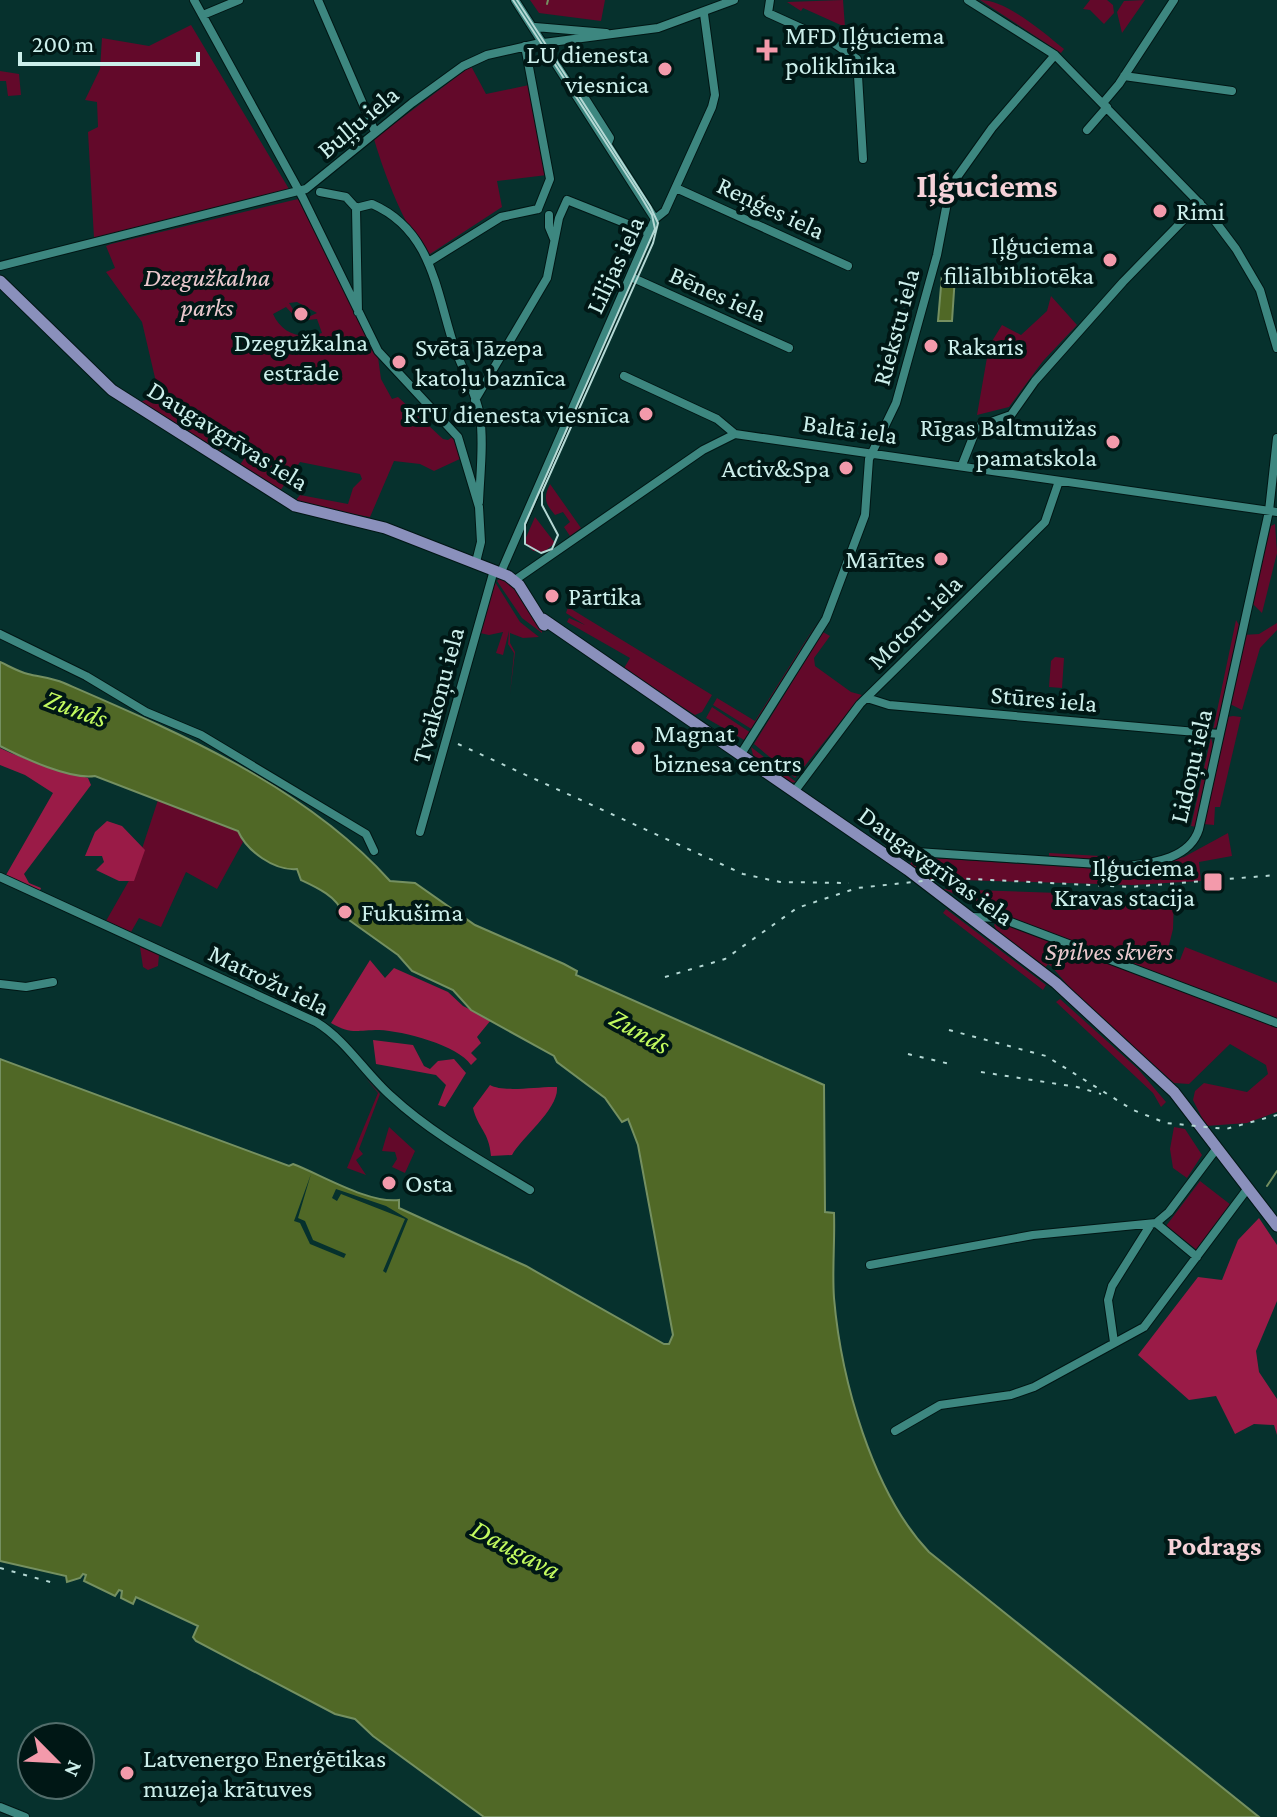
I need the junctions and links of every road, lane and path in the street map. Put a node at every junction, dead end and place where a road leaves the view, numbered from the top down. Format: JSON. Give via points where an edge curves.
{"nodes":[{"id":1,"x":194,"y":0,"type":"edge"},
{"id":2,"x":239,"y":0,"type":"edge"},
{"id":3,"x":318,"y":0,"type":"edge"},
{"id":4,"x":515,"y":0,"type":"edge"},
{"id":5,"x":734,"y":0,"type":"edge"},
{"id":6,"x":770,"y":0,"type":"edge"},
{"id":7,"x":968,"y":0,"type":"edge"},
{"id":8,"x":1174,"y":0,"type":"edge"},
{"id":9,"x":704,"y":14,"type":"junction"},
{"id":10,"x":203,"y":15,"type":"junction"},
{"id":11,"x":535,"y":27,"type":"junction"},
{"id":12,"x":618,"y":35,"type":"junction"},
{"id":13,"x":545,"y":43,"type":"junction"},
{"id":14,"x":525,"y":46,"type":"junction"},
{"id":15,"x":1055,"y":55,"type":"junction"},
{"id":16,"x":1124,"y":76,"type":"junction"},
{"id":17,"x":1232,"y":91,"type":"dead end"},
{"id":18,"x":1105,"y":105,"type":"junction"},
{"id":19,"x":1087,"y":130,"type":"dead end"},
{"id":20,"x":375,"y":132,"type":"junction"},
{"id":21,"x":863,"y":159,"type":"dead end"},
{"id":22,"x":676,"y":188,"type":"junction"},
{"id":23,"x":300,"y":191,"type":"junction"},
{"id":24,"x":320,"y":192,"type":"dead end"},
{"id":25,"x":1200,"y":203,"type":"junction"},
{"id":26,"x":356,"y":208,"type":"junction"},
{"id":27,"x":538,"y":209,"type":"junction"},
{"id":28,"x":554,"y":216,"type":"junction"},
{"id":29,"x":655,"y":219,"type":"junction"},
{"id":30,"x":650,"y":233,"type":"junction"},
{"id":31,"x":430,"y":261,"type":"junction"},
{"id":32,"x":0,"y":266,"type":"edge"},
{"id":33,"x":848,"y":266,"type":"dead end"},
{"id":34,"x":631,"y":277,"type":"junction"},
{"id":35,"x":0,"y":281,"type":"edge"},
{"id":36,"x":358,"y":313,"type":"junction"},
{"id":37,"x":789,"y":348,"type":"dead end"},
{"id":38,"x":1277,"y":348,"type":"edge"},
{"id":39,"x":624,"y":376,"type":"dead end"},
{"id":40,"x":475,"y":400,"type":"junction"},
{"id":41,"x":735,"y":434,"type":"junction"},
{"id":42,"x":1277,"y":438,"type":"edge"},
{"id":43,"x":871,"y":453,"type":"junction"},
{"id":44,"x":962,"y":465,"type":"junction"},
{"id":45,"x":1059,"y":481,"type":"junction"},
{"id":46,"x":479,"y":507,"type":"junction"},
{"id":47,"x":1273,"y":512,"type":"edge"},
{"id":48,"x":476,"y":562,"type":"junction"},
{"id":49,"x":497,"y":571,"type":"junction"},
{"id":50,"x":515,"y":580,"type":"junction"},
{"id":51,"x":0,"y":634,"type":"edge"},
{"id":52,"x":867,"y":698,"type":"junction"},
{"id":53,"x":1219,"y":734,"type":"junction"},
{"id":54,"x":741,"y":754,"type":"junction"},
{"id":55,"x":794,"y":792,"type":"junction"},
{"id":56,"x":420,"y":832,"type":"dead end"},
{"id":57,"x":374,"y":851,"type":"dead end"},
{"id":58,"x":889,"y":858,"type":"junction"},
{"id":59,"x":0,"y":877,"type":"edge"},
{"id":60,"x":972,"y":917,"type":"junction"},
{"id":61,"x":53,"y":982,"type":"dead end"},
{"id":62,"x":0,"y":984,"type":"edge"},
{"id":63,"x":1277,"y":1023,"type":"edge"},
{"id":64,"x":1217,"y":1148,"type":"junction"},
{"id":65,"x":1248,"y":1188,"type":"junction"},
{"id":66,"x":530,"y":1190,"type":"dead end"},
{"id":67,"x":1154,"y":1223,"type":"junction"},
{"id":68,"x":1277,"y":1226,"type":"edge"},
{"id":69,"x":1197,"y":1257,"type":"junction"},
{"id":70,"x":870,"y":1265,"type":"dead end"},
{"id":71,"x":1114,"y":1342,"type":"junction"},
{"id":72,"x":895,"y":1431,"type":"dead end"},
{"id":73,"x":0,"y":1807,"type":"edge"},
{"id":74,"x":25,"y":1817,"type":"edge"}],
"edges":[{"from":1,"to":10,"type":"street"},
{"from":2,"to":10,"type":"street"},
{"from":3,"to":20,"type":"street"},
{"from":4,"to":11,"type":"street"},
{"from":5,"to":9,"type":"street","name":"Buļļu iela"},
{"from":6,"to":21,"type":"street","via":[[768,13],[857,59]]},
{"from":7,"to":15,"type":"street"},
{"from":8,"to":16,"type":"street"},
{"from":9,"to":12,"type":"street","name":"Buļļu iela"},
{"from":9,"to":22,"type":"street","name":"Lilijas iela","via":[[714,101]]},
{"from":10,"to":23,"type":"street"},
{"from":11,"to":12,"type":"street"},
{"from":11,"to":13,"type":"street"},
{"from":12,"to":13,"type":"street","name":"Buļļu iela"},
{"from":13,"to":14,"type":"street","name":"Buļļu iela"},
{"from":13,"to":29,"type":"street"},
{"from":14,"to":20,"type":"street","name":"Buļļu iela","via":[[471,61]]},
{"from":14,"to":27,"type":"street","via":[[550,179]]},
{"from":15,"to":18,"type":"street"},
{"from":15,"to":43,"type":"street","name":"Riekstu iela","via":[[950,187],[896,403]]},
{"from":16,"to":17,"type":"street"},
{"from":16,"to":18,"type":"street"},
{"from":18,"to":19,"type":"street"},
{"from":18,"to":25,"type":"street"},
{"from":20,"to":23,"type":"street","name":"Buļļu iela"},
{"from":22,"to":29,"type":"street","name":"Lilijas iela"},
{"from":22,"to":33,"type":"street","name":"Reņģes iela"},
{"from":23,"to":32,"type":"street","name":"Buļļu iela"},
{"from":23,"to":36,"type":"street"},
{"from":24,"to":26,"type":"street","via":[[346,197]]},
{"from":25,"to":38,"type":"street","via":[[1253,277]]},
{"from":25,"to":44,"type":"street","via":[[1123,282],[1011,415],[977,427]]},
{"from":26,"to":31,"type":"street","via":[[372,204],[393,214]]},
{"from":26,"to":36,"type":"street"},
{"from":27,"to":28,"type":"street"},
{"from":27,"to":31,"type":"street","via":[[501,217]]},
{"from":28,"to":30,"type":"street","via":[[567,200]]},
{"from":28,"to":40,"type":"street","via":[[547,278]]},
{"from":29,"to":30,"type":"street","name":"Lilijas iela"},
{"from":30,"to":34,"type":"street","name":"Lilijas iela"},
{"from":31,"to":40,"type":"street"},
{"from":34,"to":37,"type":"street","name":"Bēnes iela"},
{"from":34,"to":49,"type":"street","name":"Lilijas iela"},
{"from":35,"to":48,"type":"main road","name":"Daugavgrīvas iela","via":[[112,390],[295,506],[385,528]]},
{"from":36,"to":46,"type":"street","via":[[383,354],[458,437]]},
{"from":39,"to":41,"type":"street","via":[[717,419]]},
{"from":40,"to":46,"type":"street","via":[[480,424]]},
{"from":41,"to":43,"type":"street","name":"Baltā iela"},
{"from":41,"to":50,"type":"street"},
{"from":42,"to":47,"type":"street","name":"Lidoņu iela"},
{"from":43,"to":44,"type":"street","name":"Baltā iela"},
{"from":43,"to":54,"type":"street","name":"Riekstu iela","via":[[865,515],[826,619]]},
{"from":44,"to":45,"type":"street","name":"Baltā iela"},
{"from":45,"to":47,"type":"street","name":"Baltā iela"},
{"from":45,"to":52,"type":"street","name":"Motoru iela","via":[[1045,522]]},
{"from":46,"to":48,"type":"street"},
{"from":47,"to":53,"type":"street","name":"Lidoņu iela"},
{"from":48,"to":49,"type":"main road","name":"Daugavgrīvas iela"},
{"from":49,"to":50,"type":"main road","name":"Daugavgrīvas iela"},
{"from":49,"to":56,"type":"street","name":"Tvaikoņu iela"},
{"from":50,"to":54,"type":"main road","name":"Daugavgrīvas iela","via":[[557,638]]},
{"from":51,"to":57,"type":"street","via":[[146,712],[201,735],[366,834]]},
{"from":52,"to":53,"type":"street","name":"Stūres iela","via":[[904,706]]},
{"from":52,"to":55,"type":"street","name":"Motoru iela"},
{"from":53,"to":58,"type":"street","name":"Lidoņu iela","via":[[1197,833],[1178,854],[1128,866],[902,851]]},
{"from":54,"to":55,"type":"main road","name":"Daugavgrīvas iela"},
{"from":55,"to":58,"type":"main road","name":"Daugavgrīvas iela"},
{"from":58,"to":60,"type":"main road","name":"Daugavgrīvas iela"},
{"from":59,"to":66,"type":"street","name":"Matrožu iela","via":[[316,1022],[433,1131]]},
{"from":60,"to":63,"type":"street","via":[[1000,918]]},
{"from":60,"to":64,"type":"main road","name":"Daugavgrīvas iela","via":[[1056,983],[1161,1078]]},
{"from":61,"to":62,"type":"street"},
{"from":64,"to":65,"type":"main road","name":"Daugavgrīvas iela"},
{"from":64,"to":67,"type":"street","via":[[1169,1212]]},
{"from":65,"to":68,"type":"main road","name":"Daugavgrīvas iela"},
{"from":65,"to":69,"type":"street"},
{"from":67,"to":69,"type":"street"},
{"from":67,"to":70,"type":"street","via":[[1033,1235]]},
{"from":67,"to":71,"type":"street","via":[[1112,1286],[1108,1300]]},
{"from":69,"to":71,"type":"street","via":[[1144,1327]]},
{"from":71,"to":72,"type":"street","via":[[1034,1387],[940,1405]]},
{"from":73,"to":74,"type":"street"}]}
